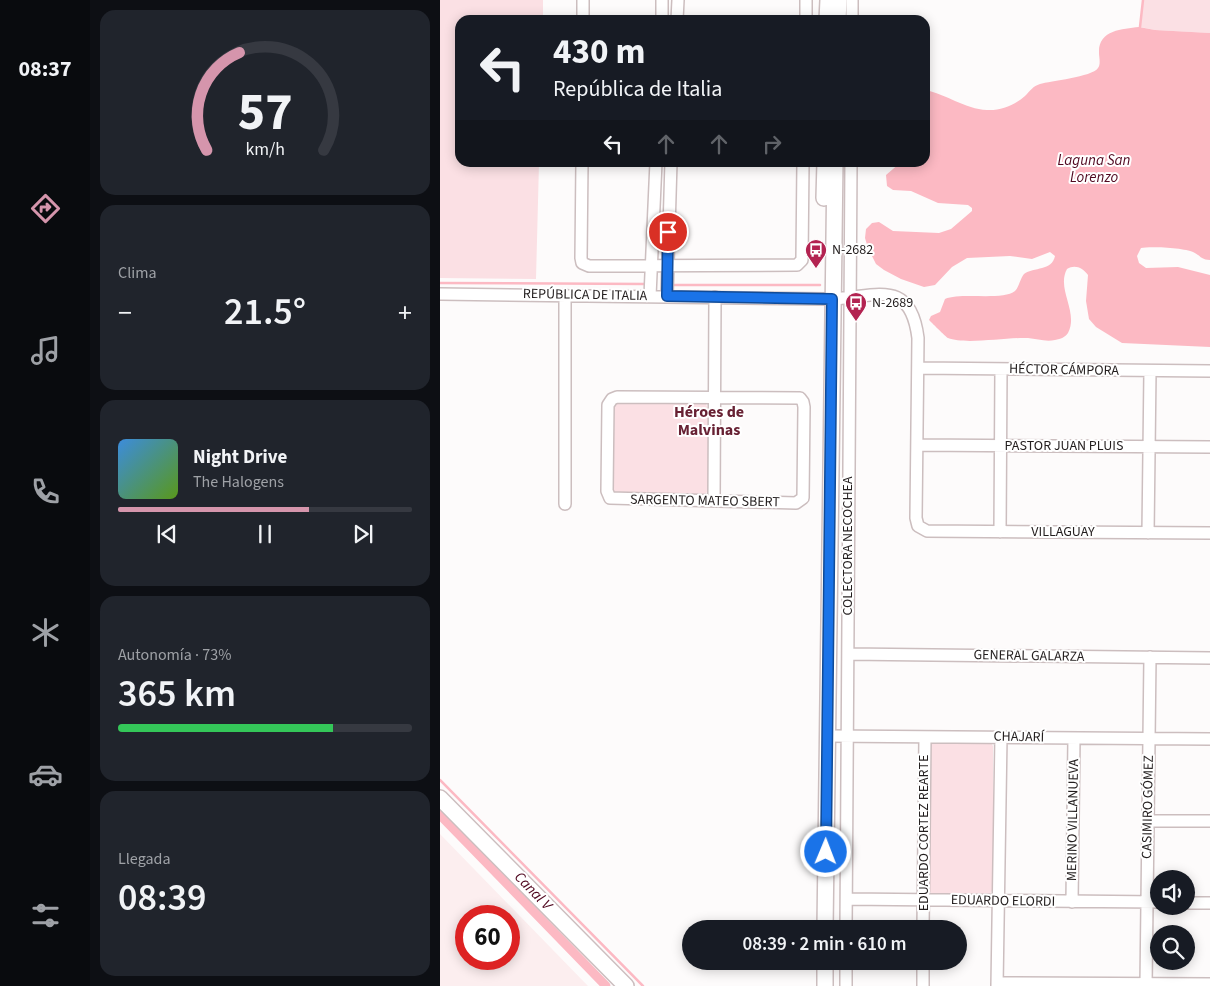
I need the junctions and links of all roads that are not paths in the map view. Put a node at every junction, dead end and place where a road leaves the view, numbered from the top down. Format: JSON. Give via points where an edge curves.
{"nodes":[{"id":1,"x":583,"y":0,"type":"edge"},
{"id":2,"x":662,"y":0,"type":"edge"},
{"id":3,"x":678,"y":0,"type":"edge"},
{"id":4,"x":806,"y":0,"type":"edge"},
{"id":5,"x":828,"y":0,"type":"edge"},
{"id":6,"x":839,"y":0,"type":"edge"},
{"id":7,"x":852,"y":0,"type":"edge"},
{"id":8,"x":583,"y":15,"type":"edge"},
{"id":9,"x":662,"y":15,"type":"edge"},
{"id":10,"x":677,"y":15,"type":"edge"},
{"id":11,"x":806,"y":15,"type":"edge"},
{"id":12,"x":827,"y":15,"type":"edge"},
{"id":13,"x":838,"y":15,"type":"edge"},
{"id":14,"x":852,"y":15,"type":"edge"},
{"id":15,"x":582,"y":167,"type":"edge"},
{"id":16,"x":656,"y":167,"type":"edge"},
{"id":17,"x":671,"y":167,"type":"edge"},
{"id":18,"x":803,"y":167,"type":"edge"},
{"id":19,"x":825,"y":167,"type":"edge"},
{"id":20,"x":835,"y":167,"type":"edge"},
{"id":21,"x":851,"y":167,"type":"edge"},
{"id":22,"x":651,"y":266,"type":"junction"},
{"id":23,"x":667,"y":266,"type":"junction"},
{"id":24,"x":440,"y":294,"type":"edge"},
{"id":25,"x":565,"y":295,"type":"junction"},
{"id":26,"x":650,"y":296,"type":"junction"},
{"id":27,"x":667,"y":296,"type":"junction"},
{"id":28,"x":715,"y":297,"type":"junction"},
{"id":29,"x":850,"y":297,"type":"junction"},
{"id":30,"x":827,"y":299,"type":"junction"},
{"id":31,"x":919,"y":368,"type":"junction"},
{"id":32,"x":1001,"y":369,"type":"junction"},
{"id":33,"x":1150,"y":371,"type":"junction"},
{"id":34,"x":1210,"y":371,"type":"edge"},
{"id":35,"x":714,"y":397,"type":"junction"},
{"id":36,"x":918,"y":445,"type":"junction"},
{"id":37,"x":1001,"y":445,"type":"junction"},
{"id":38,"x":1149,"y":446,"type":"junction"},
{"id":39,"x":1210,"y":447,"type":"edge"},
{"id":40,"x":714,"y":501,"type":"junction"},
{"id":41,"x":566,"y":504,"type":"dead end"},
{"id":42,"x":1000,"y":532,"type":"junction"},
{"id":43,"x":1148,"y":533,"type":"junction"},
{"id":44,"x":1210,"y":533,"type":"edge"},
{"id":45,"x":848,"y":654,"type":"junction"},
{"id":46,"x":1150,"y":657,"type":"junction"},
{"id":47,"x":1210,"y":658,"type":"edge"},
{"id":48,"x":828,"y":736,"type":"junction"},
{"id":49,"x":847,"y":736,"type":"junction"},
{"id":50,"x":925,"y":737,"type":"junction"},
{"id":51,"x":1000,"y":737,"type":"junction"},
{"id":52,"x":1074,"y":738,"type":"junction"},
{"id":53,"x":1149,"y":739,"type":"junction"},
{"id":54,"x":1210,"y":739,"type":"edge"},
{"id":55,"x":440,"y":798,"type":"edge"},
{"id":56,"x":1148,"y":821,"type":"junction"},
{"id":57,"x":1210,"y":821,"type":"edge"},
{"id":58,"x":1151,"y":870,"type":"edge"},
{"id":59,"x":847,"y":899,"type":"junction"},
{"id":60,"x":924,"y":900,"type":"junction"},
{"id":61,"x":998,"y":901,"type":"junction"},
{"id":62,"x":1072,"y":902,"type":"junction"},
{"id":63,"x":1150,"y":902,"type":"edge"},
{"id":64,"x":1195,"y":903,"type":"edge"},
{"id":65,"x":1210,"y":903,"type":"edge"},
{"id":66,"x":1152,"y":915,"type":"edge"},
{"id":67,"x":816,"y":920,"type":"edge"},
{"id":68,"x":825,"y":920,"type":"edge"},
{"id":69,"x":846,"y":920,"type":"edge"},
{"id":70,"x":923,"y":920,"type":"edge"},
{"id":71,"x":815,"y":970,"type":"edge"},
{"id":72,"x":825,"y":970,"type":"edge"},
{"id":73,"x":846,"y":970,"type":"edge"},
{"id":74,"x":923,"y":970,"type":"edge"},
{"id":75,"x":1210,"y":984,"type":"edge"},
{"id":76,"x":997,"y":985,"type":"edge"},
{"id":77,"x":1146,"y":985,"type":"edge"},
{"id":78,"x":626,"y":986,"type":"edge"},
{"id":79,"x":815,"y":986,"type":"edge"},
{"id":80,"x":825,"y":986,"type":"edge"},
{"id":81,"x":846,"y":986,"type":"edge"},
{"id":82,"x":923,"y":986,"type":"edge"}],
"edges":[{"from":1,"to":8,"type":"street"},
{"from":2,"to":9,"type":"street"},
{"from":3,"to":10,"type":"street"},
{"from":4,"to":11,"type":"street"},
{"from":5,"to":12,"type":"main road"},
{"from":6,"to":13,"type":"main road"},
{"from":7,"to":14,"type":"street"},
{"from":15,"to":22,"type":"street","name":"REPÚBLICA DE ITALIA","via":[[582,263],[589,266]]},
{"from":16,"to":22,"type":"street"},
{"from":17,"to":23,"type":"street"},
{"from":18,"to":23,"type":"street","name":"REPÚBLICA DE ITALIA","via":[[802,257],[799,264]]},
{"from":19,"to":30,"type":"main road"},
{"from":20,"to":30,"type":"main road"},
{"from":21,"to":29,"type":"street","name":"COLECTORA NECOCHEA"},
{"from":22,"to":23,"type":"street","name":"REPÚBLICA DE ITALIA"},
{"from":22,"to":26,"type":"street"},
{"from":23,"to":27,"type":"street"},
{"from":24,"to":25,"type":"street","name":"REPÚBLICA DE ITALIA"},
{"from":25,"to":26,"type":"street","name":"REPÚBLICA DE ITALIA"},
{"from":25,"to":41,"type":"street"},
{"from":26,"to":27,"type":"street","name":"REPÚBLICA DE ITALIA"},
{"from":27,"to":28,"type":"street","name":"REPÚBLICA DE ITALIA"},
{"from":28,"to":30,"type":"street","name":"REPÚBLICA DE ITALIA"},
{"from":28,"to":35,"type":"street"},
{"from":29,"to":30,"type":"street","name":"REPÚBLICA DE ITALIA"},
{"from":29,"to":31,"type":"street","name":"REPÚBLICA DE ITALIA","via":[[891,295],[908,304],[916,320]]},
{"from":29,"to":45,"type":"street","name":"COLECTORA NECOCHEA"},
{"from":30,"to":48,"type":"main road"},
{"from":30,"to":67,"type":"main road"},
{"from":31,"to":32,"type":"street","name":"HÉCTOR CÁMPORA"},
{"from":31,"to":36,"type":"street"},
{"from":32,"to":33,"type":"street","name":"HÉCTOR CÁMPORA"},
{"from":32,"to":37,"type":"street"},
{"from":33,"to":34,"type":"street","name":"HÉCTOR CÁMPORA"},
{"from":33,"to":38,"type":"street"},
{"from":35,"to":40,"type":"street"},
{"from":35,"to":40,"type":"street","name":"SARGENTO MATEO SBERT","via":[[797,397],[804,407],[802,500],[796,503]]},
{"from":35,"to":40,"type":"street","name":"SARGENTO MATEO SBERT","via":[[617,398],[610,400],[608,405],[608,496],[615,500]]},
{"from":36,"to":37,"type":"street","name":"PASTOR JUAN PLUIS"},
{"from":36,"to":42,"type":"street","name":"VILLAGUAY","via":[[918,526],[927,532]]},
{"from":37,"to":38,"type":"street","name":"PASTOR JUAN PLUIS"},
{"from":37,"to":42,"type":"street"},
{"from":38,"to":39,"type":"street","name":"PASTOR JUAN PLUIS"},
{"from":38,"to":43,"type":"street"},
{"from":42,"to":43,"type":"street","name":"VILLAGUAY"},
{"from":43,"to":44,"type":"street","name":"VILLAGUAY"},
{"from":45,"to":46,"type":"street","name":"GENERAL GALARZA"},
{"from":45,"to":49,"type":"street","name":"COLECTORA NECOCHEA"},
{"from":46,"to":47,"type":"street","name":"GENERAL GALARZA"},
{"from":46,"to":53,"type":"street","name":"CASIMIRO GÓMEZ"},
{"from":48,"to":49,"type":"street","name":"CHAJARÍ"},
{"from":48,"to":68,"type":"main road"},
{"from":49,"to":50,"type":"street","name":"CHAJARÍ"},
{"from":49,"to":59,"type":"street","name":"COLECTORA NECOCHEA"},
{"from":50,"to":51,"type":"street","name":"CHAJARÍ"},
{"from":50,"to":60,"type":"street","name":"EDUARDO CORTEZ REARTE"},
{"from":51,"to":52,"type":"street","name":"CHAJARÍ"},
{"from":51,"to":61,"type":"street"},
{"from":52,"to":53,"type":"street","name":"CHAJARÍ"},
{"from":52,"to":62,"type":"street","name":"MERINO VILLANUEVA"},
{"from":53,"to":54,"type":"street","name":"CHAJARÍ"},
{"from":53,"to":56,"type":"street","name":"CASIMIRO GÓMEZ"},
{"from":55,"to":78,"type":"main road"},
{"from":56,"to":57,"type":"street"},
{"from":56,"to":58,"type":"street","name":"CASIMIRO GÓMEZ"},
{"from":59,"to":60,"type":"street","name":"EDUARDO ELORDI"},
{"from":59,"to":69,"type":"street","name":"COLECTORA NECOCHEA"},
{"from":60,"to":61,"type":"street","name":"EDUARDO ELORDI"},
{"from":60,"to":70,"type":"street","name":"EDUARDO CORTEZ REARTE"},
{"from":61,"to":62,"type":"street","name":"EDUARDO ELORDI"},
{"from":61,"to":76,"type":"street"},
{"from":62,"to":63,"type":"street","name":"EDUARDO ELORDI"},
{"from":64,"to":65,"type":"street"},
{"from":66,"to":77,"type":"street","name":"CASIMIRO GÓMEZ"},
{"from":71,"to":79,"type":"main road"},
{"from":72,"to":80,"type":"main road"},
{"from":73,"to":81,"type":"street"},
{"from":74,"to":82,"type":"street"},
{"from":75,"to":77,"type":"street"},
{"from":76,"to":77,"type":"street"}]}
